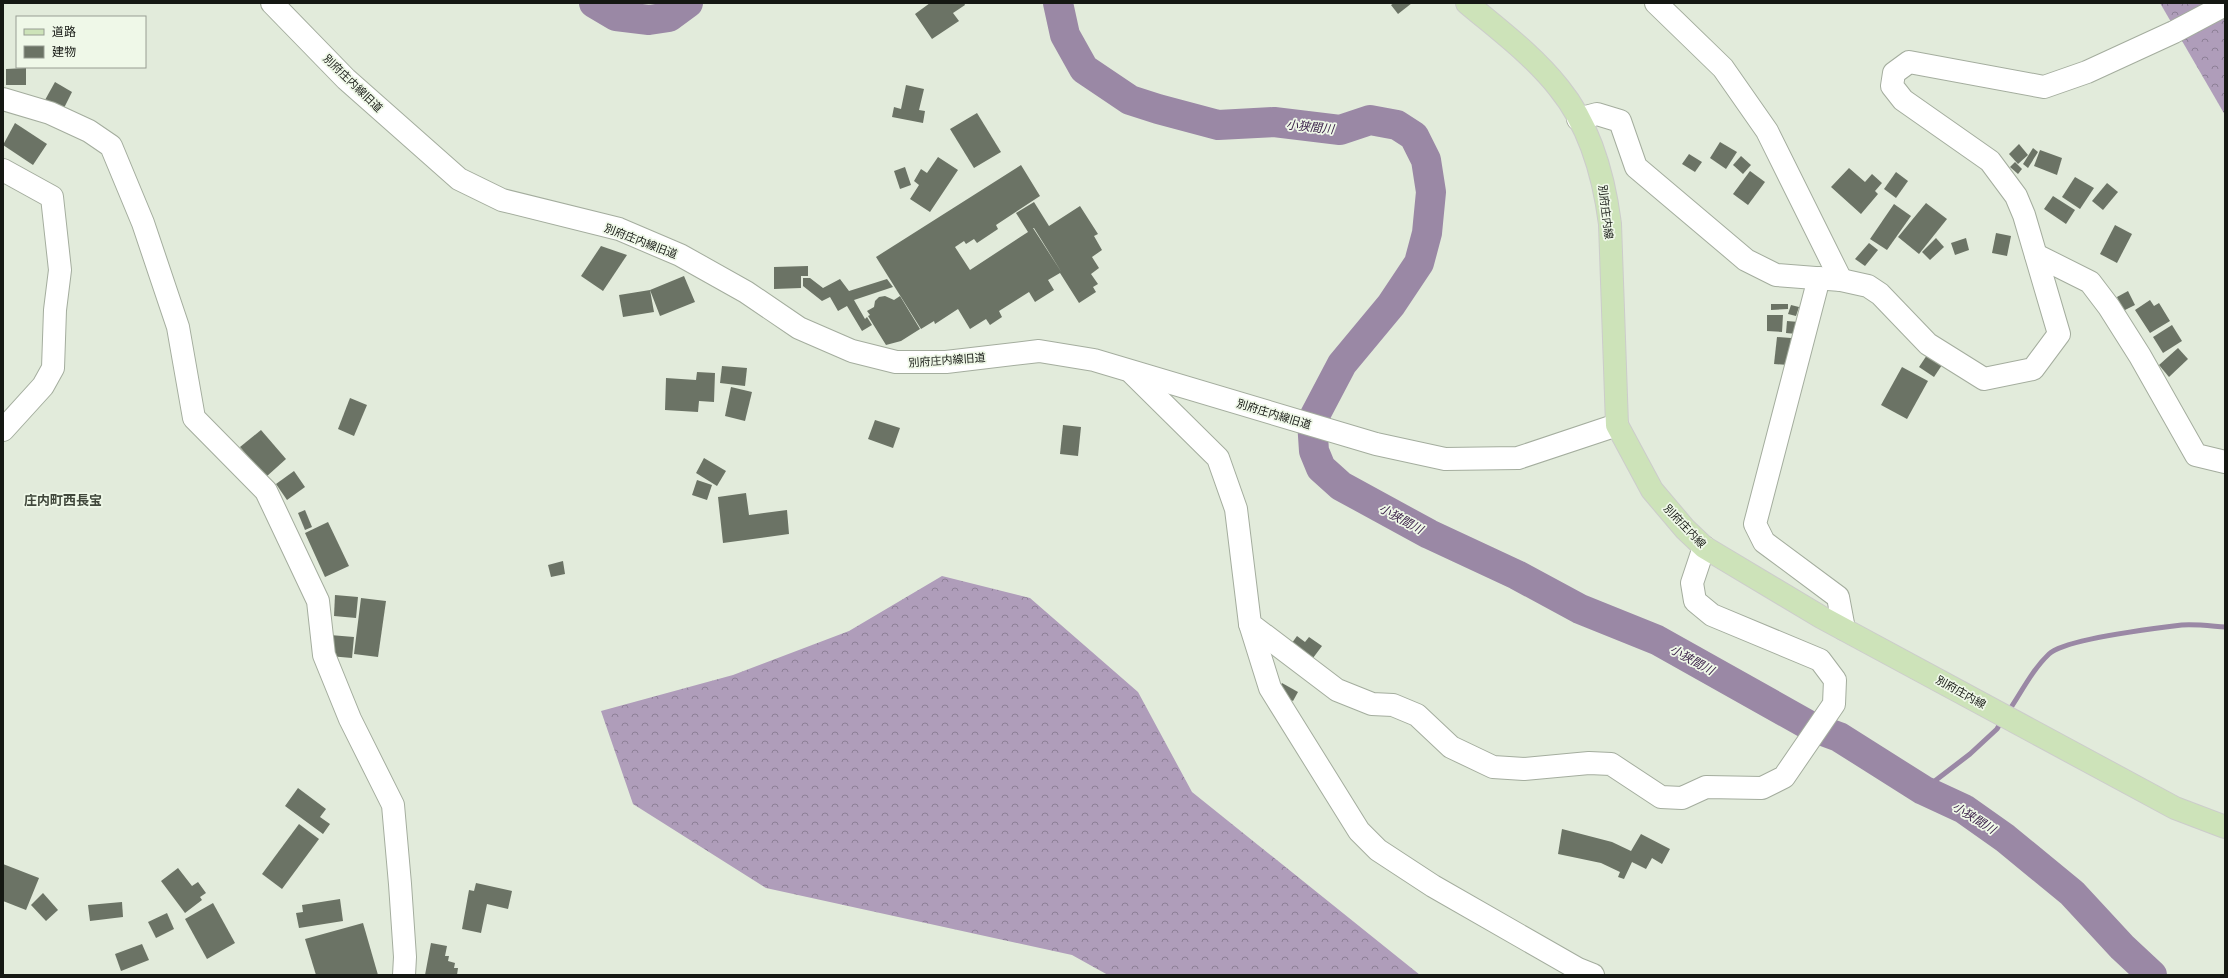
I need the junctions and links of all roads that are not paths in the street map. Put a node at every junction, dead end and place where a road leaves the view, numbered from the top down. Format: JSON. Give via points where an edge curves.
{"nodes":[{"id":1,"x":272,"y":3,"type":"edge"},
{"id":2,"x":1467,"y":3,"type":"edge"},
{"id":3,"x":1656,"y":3,"type":"edge"},
{"id":4,"x":2225,"y":5,"type":"edge"},
{"id":5,"x":3,"y":98,"type":"edge"},
{"id":6,"x":1578,"y":119,"type":"junction"},
{"id":7,"x":3,"y":170,"type":"edge"},
{"id":8,"x":2036,"y":255,"type":"junction"},
{"id":9,"x":1819,"y":278,"type":"junction"},
{"id":10,"x":1841,"y":280,"type":"junction"},
{"id":11,"x":1132,"y":372,"type":"junction"},
{"id":12,"x":1617,"y":426,"type":"junction"},
{"id":13,"x":3,"y":430,"type":"edge"},
{"id":14,"x":2225,"y":462,"type":"edge"},
{"id":15,"x":1704,"y":547,"type":"junction"},
{"id":16,"x":1250,"y":624,"type":"junction"},
{"id":17,"x":1844,"y":629,"type":"junction"},
{"id":18,"x":2225,"y":827,"type":"edge"},
{"id":19,"x":404,"y":975,"type":"edge"},
{"id":20,"x":1593,"y":975,"type":"edge"}],
"edges":[{"from":1,"to":11,"type":"street","name":"別府庄内線旧道","via":[[346,79],[459,179],[502,200],[619,230],[680,255],[746,292],[800,328],[852,351],[896,362],[946,362],[1039,351],[1094,360]]},
{"from":2,"to":6,"type":"main road","name":"別府庄内線","via":[[1527,54],[1560,89]]},
{"from":3,"to":10,"type":"street","via":[[1723,68],[1767,131]]},
{"from":4,"to":8,"type":"street","via":[[2100,66],[2044,87],[1909,62],[1894,73],[1892,86],[1903,100],[1990,161],[2016,196]]},
{"from":5,"to":19,"type":"street","via":[[50,113],[89,131],[111,146],[143,223],[178,327],[194,418],[266,491],[318,601],[324,655],[347,712],[393,805],[405,957]]},
{"from":6,"to":9,"type":"street","via":[[1597,114],[1620,121],[1636,167],[1746,260],[1776,275]]},
{"from":6,"to":12,"type":"main road","name":"別府庄内線","via":[[1596,157],[1606,192],[1610,224]]},
{"from":7,"to":13,"type":"street","via":[[52,197],[60,270],[55,310],[53,368],[43,386]]},
{"from":8,"to":10,"type":"street","via":[[2059,334],[2033,369],[1984,379],[1928,344],[1874,290],[1868,286]]},
{"from":8,"to":14,"type":"street","via":[[2090,282],[2140,356],[2196,455]]},
{"from":9,"to":10,"type":"street"},
{"from":9,"to":17,"type":"street","via":[[1755,524],[1764,542],[1838,596]]},
{"from":11,"to":12,"type":"street","name":"別府庄内線旧道","via":[[1376,444],[1445,459],[1518,458]]},
{"from":11,"to":16,"type":"street","via":[[1218,458],[1236,509]]},
{"from":12,"to":15,"type":"main road","name":"別府庄内線","via":[[1652,490]]},
{"from":15,"to":16,"type":"street","via":[[1692,583],[1694,601],[1712,615],[1820,660],[1834,680],[1834,704],[1784,777],[1762,788],[1706,787],[1682,798],[1661,797],[1611,764],[1589,763],[1524,769],[1493,767],[1450,747],[1417,715],[1393,705],[1372,704],[1337,690]]},
{"from":15,"to":17,"type":"main road","name":"別府庄内線"},
{"from":16,"to":20,"type":"street","via":[[1270,688],[1359,831],[1378,850],[1433,886],[1578,969]]},
{"from":17,"to":18,"type":"main road","name":"別府庄内線","via":[[2175,808]]}]}
